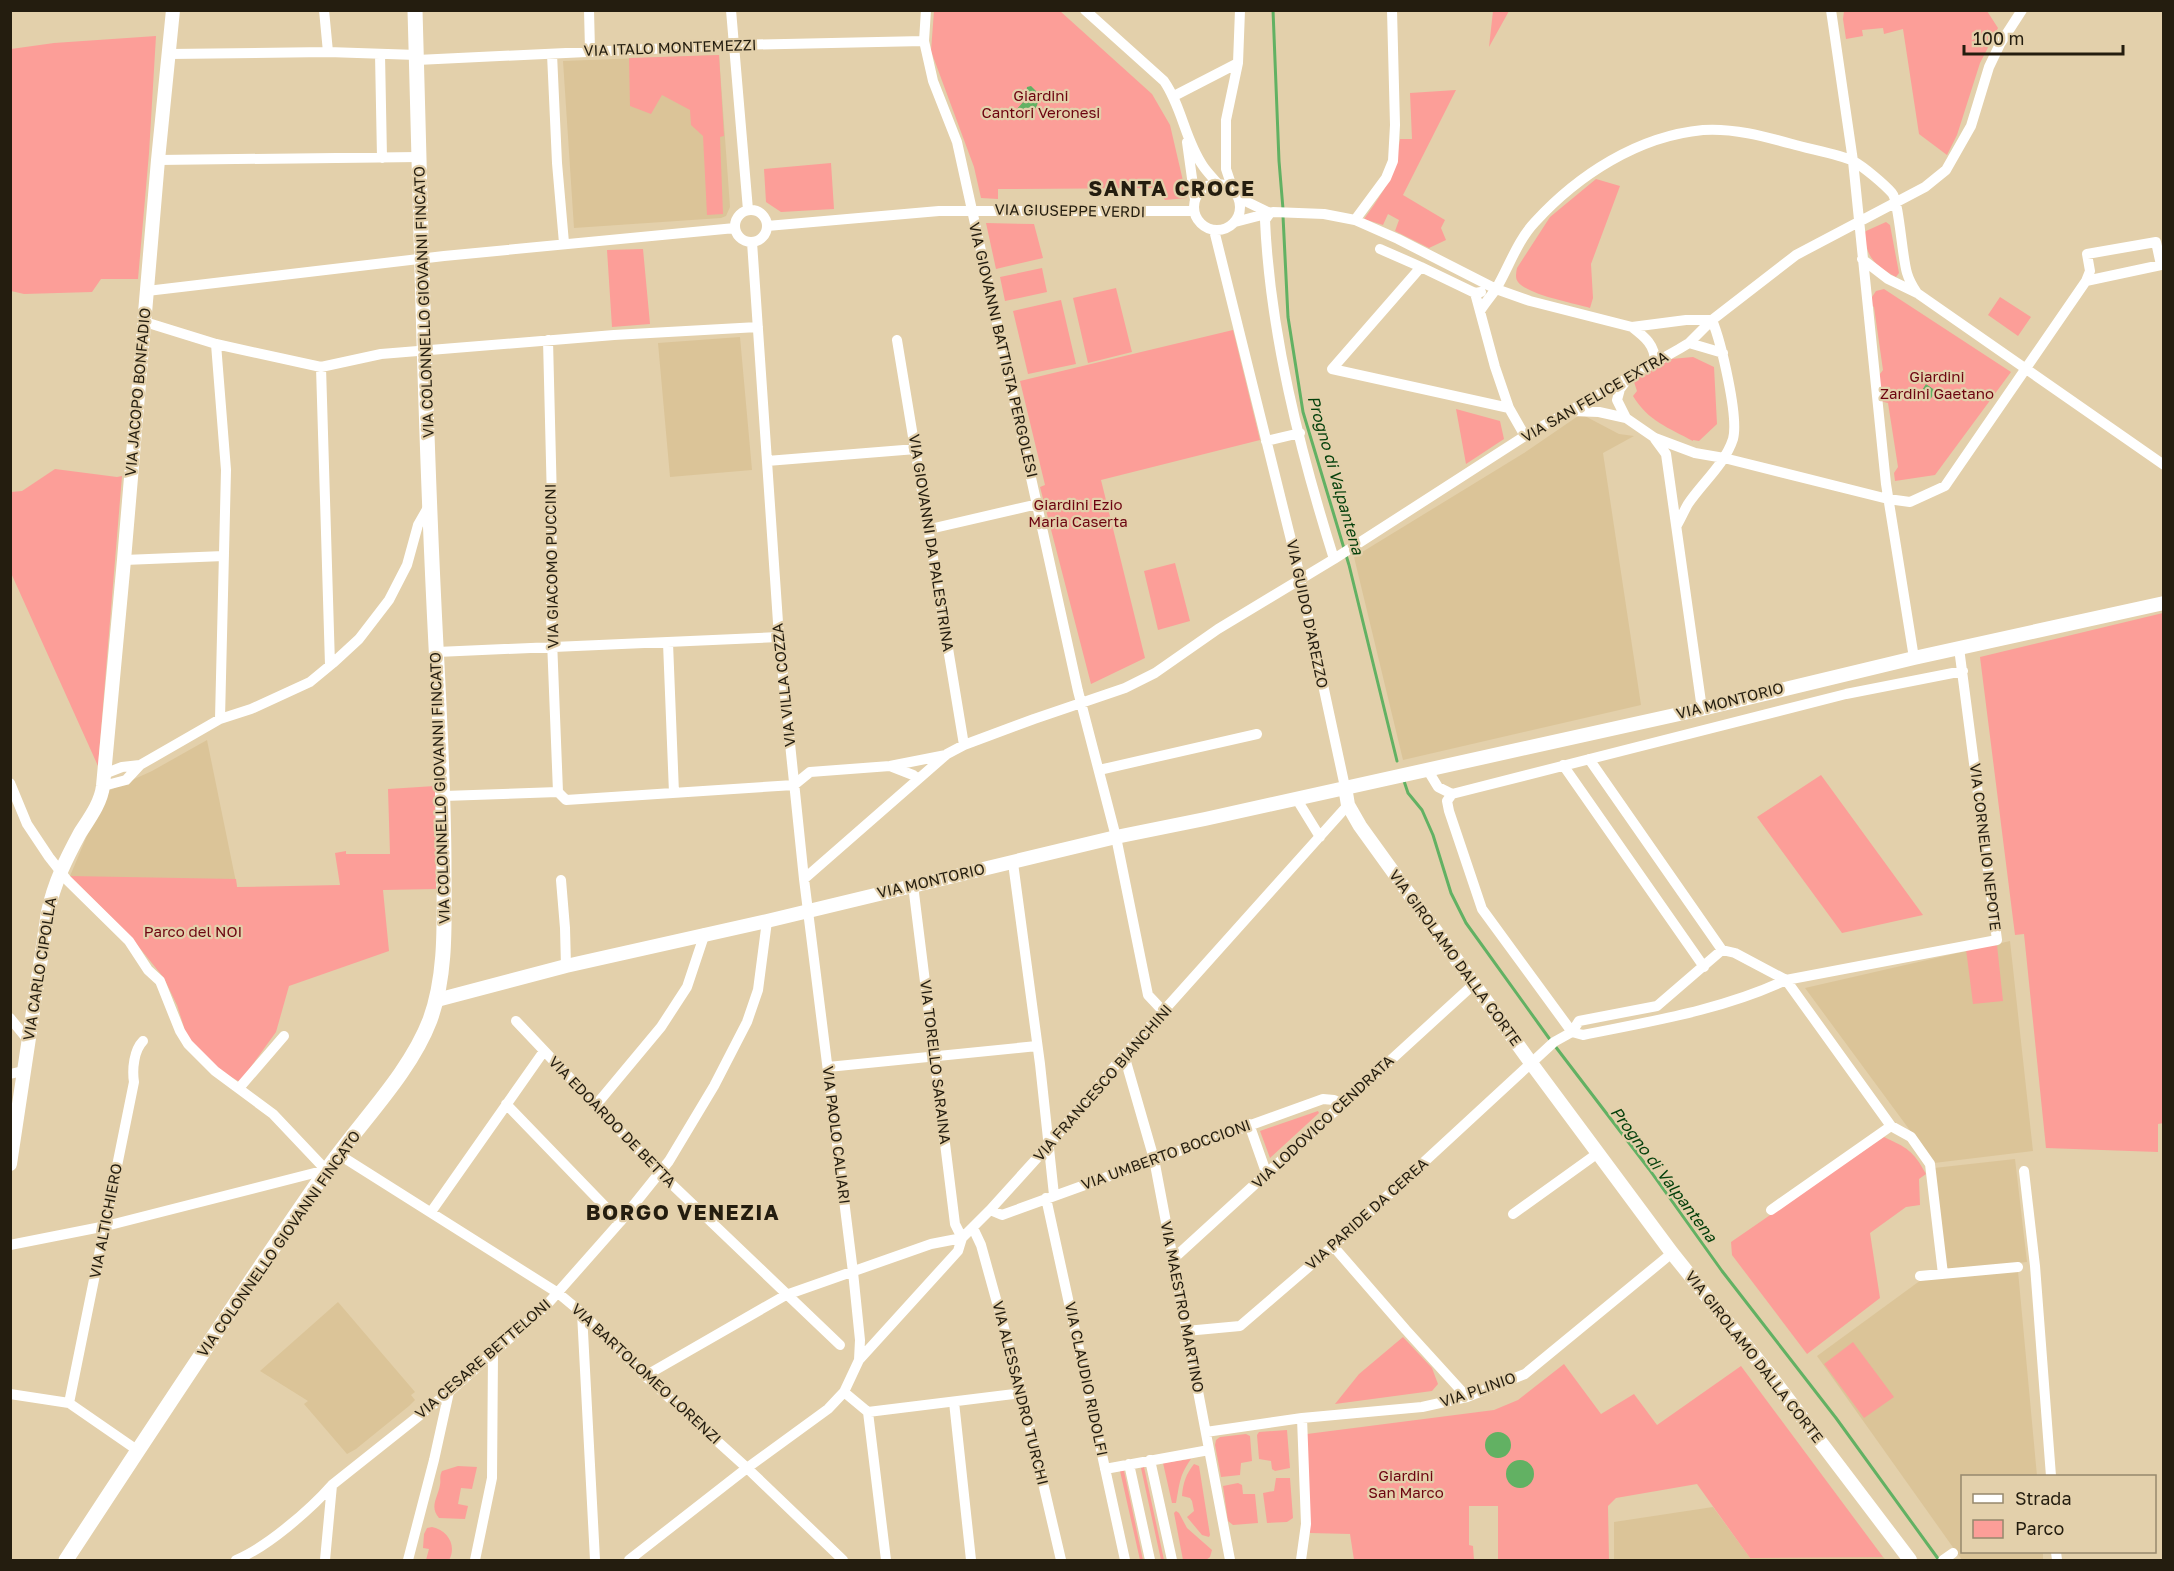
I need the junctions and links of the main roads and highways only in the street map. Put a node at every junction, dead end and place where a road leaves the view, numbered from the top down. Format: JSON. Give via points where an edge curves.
{"nodes":[{"id":1,"x":415,"y":10,"type":"edge"},
{"id":2,"x":66,"y":1560,"type":"edge"}],
"edges":[{"from":1,"to":2,"type":"main road","name":"VIA COLONNELLO GIOVANNI FINCATO","via":[[444,796],[444,934],[437,1000],[407,1062],[326,1170]]}]}
